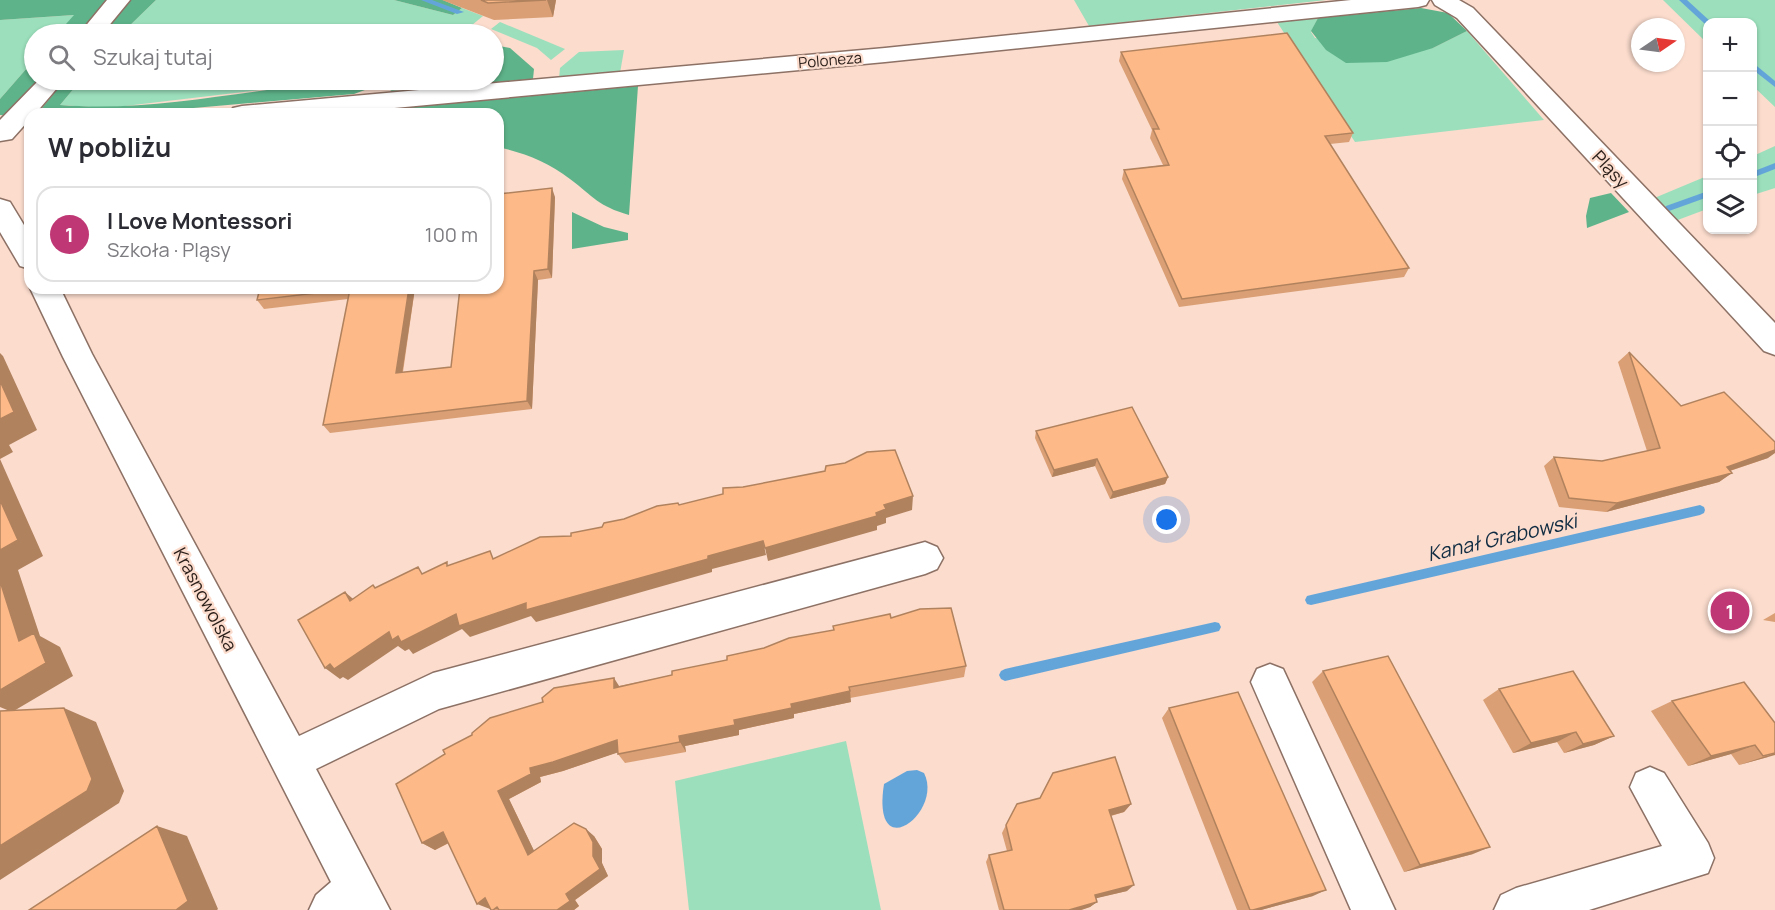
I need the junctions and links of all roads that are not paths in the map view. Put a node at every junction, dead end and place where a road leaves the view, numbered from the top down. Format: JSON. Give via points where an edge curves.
{"nodes":[{"id":1,"x":118,"y":0,"type":"edge"},
{"id":2,"x":1418,"y":0,"type":"edge"},
{"id":3,"x":1443,"y":0,"type":"edge"},
{"id":4,"x":98,"y":24,"type":"edge"},
{"id":5,"x":43,"y":90,"type":"edge"},
{"id":6,"x":504,"y":90,"type":"edge"},
{"id":7,"x":504,"y":90,"type":"edge"},
{"id":8,"x":26,"y":108,"type":"edge"},
{"id":9,"x":307,"y":108,"type":"edge"},
{"id":10,"x":24,"y":110,"type":"edge"},
{"id":11,"x":24,"y":133,"type":"edge"},
{"id":12,"x":2,"y":134,"type":"edge"},
{"id":13,"x":0,"y":209,"type":"edge"},
{"id":14,"x":24,"y":249,"type":"edge"},
{"id":15,"x":48,"y":294,"type":"edge"},
{"id":16,"x":1775,"y":343,"type":"edge"},
{"id":17,"x":925,"y":558,"type":"dead end"},
{"id":18,"x":1270,"y":682,"type":"dead end"},
{"id":19,"x":290,"y":761,"type":"junction"},
{"id":20,"x":1650,"y":787,"type":"dead end"},
{"id":21,"x":352,"y":903,"type":"edge"},
{"id":22,"x":1373,"y":910,"type":"edge"},
{"id":23,"x":1516,"y":910,"type":"edge"}],
"edges":[{"from":1,"to":4,"type":"street"},
{"from":2,"to":6,"type":"street","name":"Poloneza"},
{"from":3,"to":16,"type":"street","name":"Pląsy","via":[[1465,14]]},
{"from":5,"to":8,"type":"street"},
{"from":7,"to":9,"type":"street","name":"Poloneza"},
{"from":10,"to":12,"type":"street"},
{"from":11,"to":12,"type":"street"},
{"from":13,"to":14,"type":"street"},
{"from":15,"to":19,"type":"street","name":"Krasnowolska"},
{"from":17,"to":19,"type":"street","via":[[434,692]]},
{"from":18,"to":22,"type":"street"},
{"from":19,"to":21,"type":"street","name":"Krasnowolska"},
{"from":20,"to":23,"type":"street","via":[[1693,858]]}]}
